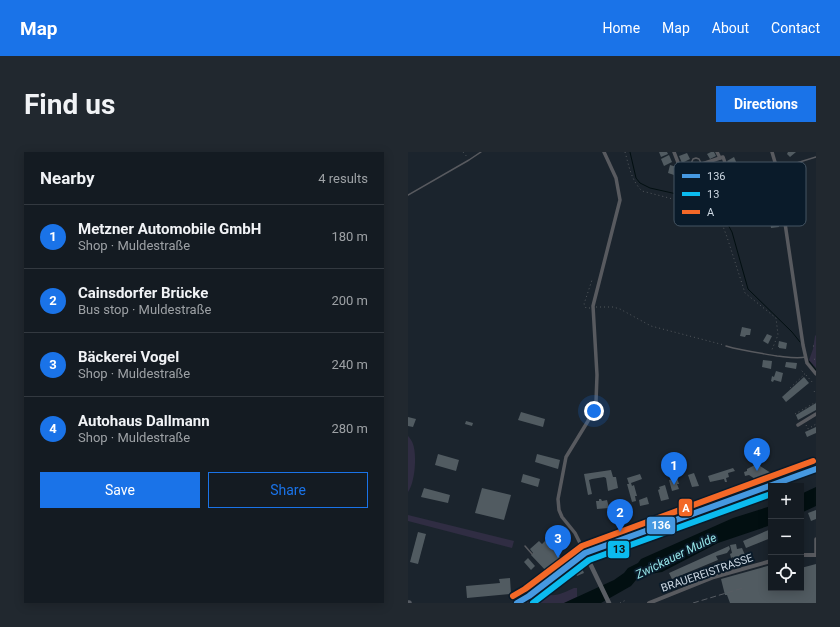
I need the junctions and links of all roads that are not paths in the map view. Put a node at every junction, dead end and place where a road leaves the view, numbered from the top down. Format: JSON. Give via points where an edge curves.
{"nodes":[{"id":1,"x":481,"y":152,"type":"edge"},
{"id":2,"x":604,"y":152,"type":"edge"},
{"id":3,"x":674,"y":152,"type":"edge"},
{"id":4,"x":717,"y":152,"type":"edge"},
{"id":5,"x":772,"y":152,"type":"edge"},
{"id":6,"x":816,"y":157,"type":"edge"},
{"id":7,"x":720,"y":158,"type":"junction"},
{"id":8,"x":678,"y":162,"type":"edge"},
{"id":9,"x":692,"y":162,"type":"edge"},
{"id":10,"x":700,"y":162,"type":"edge"},
{"id":11,"x":709,"y":162,"type":"edge"},
{"id":12,"x":725,"y":162,"type":"edge"},
{"id":13,"x":775,"y":162,"type":"edge"},
{"id":14,"x":801,"y":162,"type":"edge"},
{"id":15,"x":408,"y":195,"type":"edge"},
{"id":16,"x":786,"y":226,"type":"edge"},
{"id":17,"x":726,"y":346,"type":"road end"},
{"id":18,"x":806,"y":357,"type":"junction"},
{"id":19,"x":816,"y":374,"type":"edge"},
{"id":20,"x":816,"y":414,"type":"edge"},
{"id":21,"x":798,"y":425,"type":"dead end"},
{"id":22,"x":816,"y":469,"type":"edge"},
{"id":23,"x":816,"y":539,"type":"edge"},
{"id":24,"x":525,"y":546,"type":"dead end"},
{"id":25,"x":585,"y":552,"type":"junction"},
{"id":26,"x":532,"y":554,"type":"dead end"},
{"id":27,"x":816,"y":554,"type":"edge"},
{"id":28,"x":804,"y":555,"type":"edge"},
{"id":29,"x":768,"y":562,"type":"edge"},
{"id":30,"x":517,"y":603,"type":"edge"},
{"id":31,"x":608,"y":603,"type":"edge"},
{"id":32,"x":649,"y":603,"type":"edge"}],
"edges":[{"from":1,"to":15,"type":"lane"},
{"from":2,"to":25,"type":"street","via":[[616,178],[620,200],[593,306],[596,402],[588,421],[566,457],[558,505],[562,516]]},
{"from":3,"to":8,"type":"street"},
{"from":4,"to":7,"type":"street"},
{"from":5,"to":13,"type":"street"},
{"from":6,"to":14,"type":"lane"},
{"from":7,"to":11,"type":"street"},
{"from":7,"to":12,"type":"street","via":[[723,157]]},
{"from":9,"to":10,"type":"lane","via":[[696,158]]},
{"from":16,"to":18,"type":"street"},
{"from":17,"to":18,"type":"lane","via":[[770,355]]},
{"from":18,"to":19,"type":"street","via":[[810,368]]},
{"from":20,"to":21,"type":"street"},
{"from":22,"to":25,"type":"main road"},
{"from":23,"to":27,"type":"street"},
{"from":24,"to":26,"type":"lane"},
{"from":25,"to":30,"type":"main road"},
{"from":25,"to":31,"type":"main road"},
{"from":27,"to":28,"type":"street"},
{"from":29,"to":32,"type":"street","name":"BRAUEREISTRASSE","via":[[714,577]]}]}
